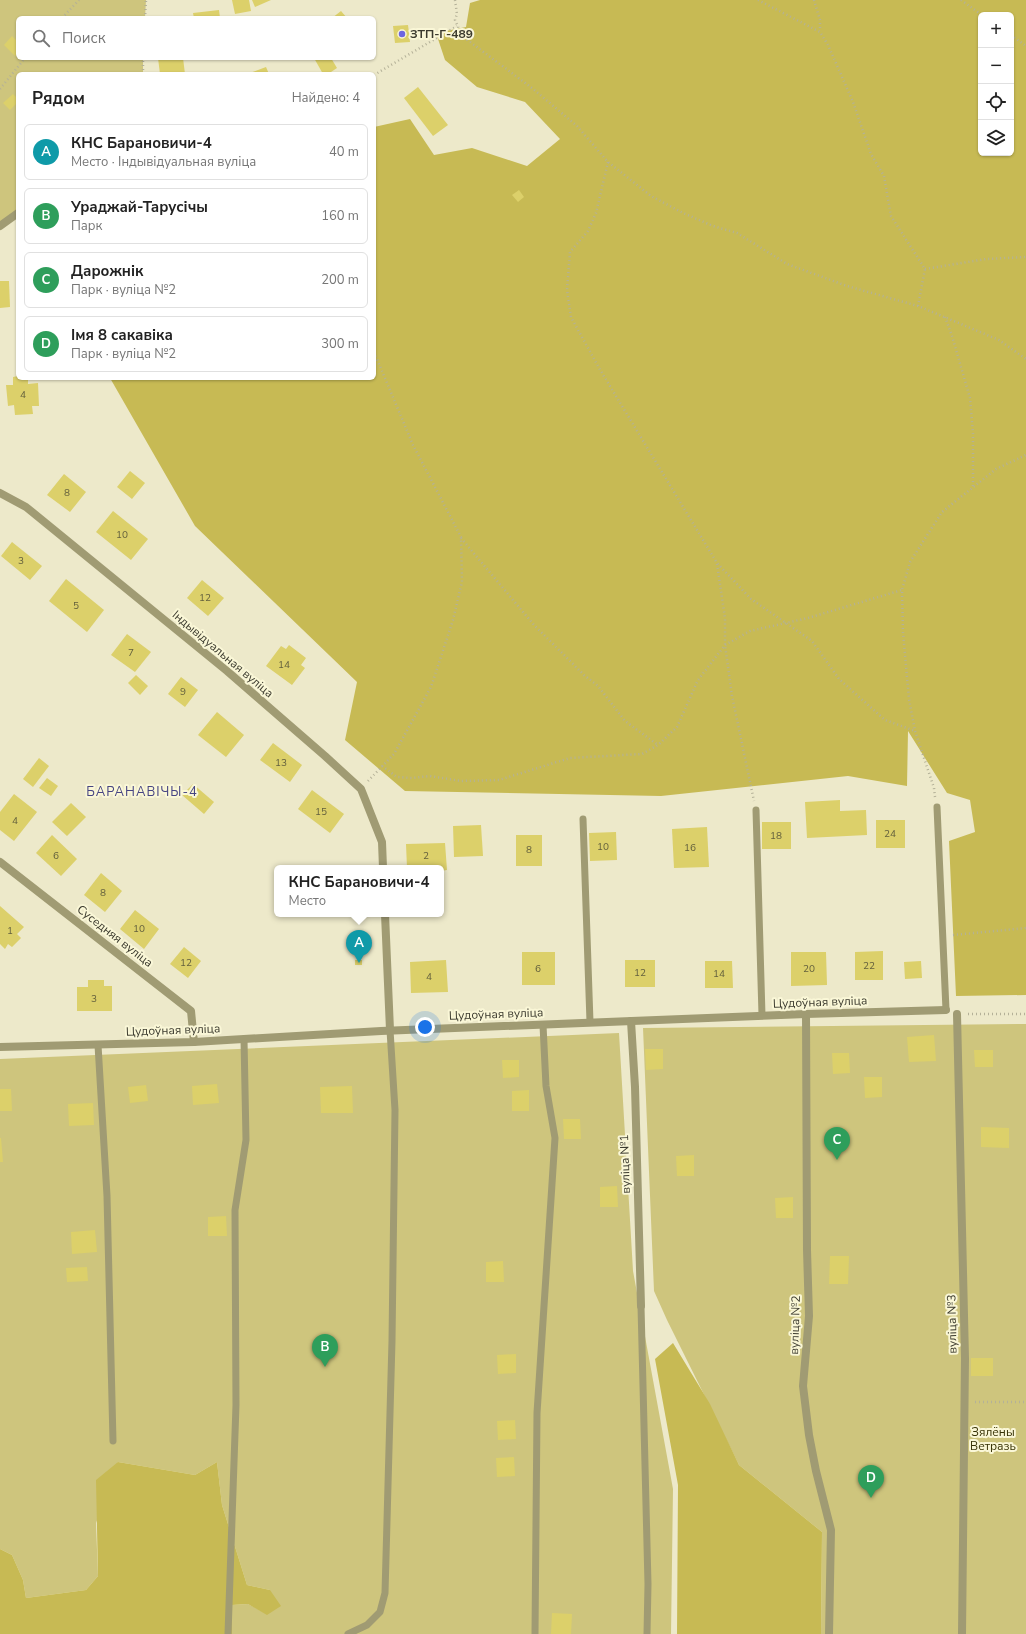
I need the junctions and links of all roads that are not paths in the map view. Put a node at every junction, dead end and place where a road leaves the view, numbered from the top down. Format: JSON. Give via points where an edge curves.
{"nodes":[{"id":1,"x":16,"y":214,"type":"edge"},
{"id":2,"x":0,"y":226,"type":"edge"},
{"id":3,"x":0,"y":493,"type":"edge"},
{"id":4,"x":937,"y":807,"type":"road end"},
{"id":5,"x":756,"y":810,"type":"road end"},
{"id":6,"x":583,"y":819,"type":"dead end"},
{"id":7,"x":0,"y":862,"type":"edge"},
{"id":8,"x":383,"y":865,"type":"edge"},
{"id":9,"x":385,"y":917,"type":"edge"},
{"id":10,"x":946,"y":1010,"type":"joint"},
{"id":11,"x":806,"y":1014,"type":"junction"},
{"id":12,"x":957,"y":1014,"type":"road end"},
{"id":13,"x":762,"y":1015,"type":"junction"},
{"id":14,"x":631,"y":1021,"type":"junction"},
{"id":15,"x":590,"y":1022,"type":"junction"},
{"id":16,"x":543,"y":1025,"type":"junction"},
{"id":17,"x":390,"y":1030,"type":"junction"},
{"id":18,"x":244,"y":1039,"type":"junction"},
{"id":19,"x":194,"y":1042,"type":"junction"},
{"id":20,"x":98,"y":1045,"type":"junction"},
{"id":21,"x":0,"y":1047,"type":"edge"},
{"id":22,"x":641,"y":1306,"type":"joint"},
{"id":23,"x":113,"y":1441,"type":"dead end"},
{"id":24,"x":228,"y":1634,"type":"edge"},
{"id":25,"x":348,"y":1634,"type":"edge"},
{"id":26,"x":534,"y":1634,"type":"edge"},
{"id":27,"x":646,"y":1634,"type":"edge"},
{"id":28,"x":829,"y":1634,"type":"edge"},
{"id":29,"x":962,"y":1634,"type":"edge"}],
"edges":[{"from":1,"to":2,"type":"street"},
{"from":3,"to":8,"type":"street","name":"Індывідуальная вуліца","via":[[26,507],[227,671],[361,789],[382,842]]},
{"from":4,"to":10,"type":"lane"},
{"from":5,"to":13,"type":"lane"},
{"from":6,"to":15,"type":"lane"},
{"from":7,"to":19,"type":"street","name":"Суседняя вуліца","via":[[191,1011]]},
{"from":9,"to":17,"type":"street"},
{"from":10,"to":11,"type":"street","name":"Цудоўная вуліца"},
{"from":11,"to":13,"type":"street","name":"Цудоўная вуліца"},
{"from":11,"to":28,"type":"street","name":"вуліца №2","via":[[809,1316],[803,1386],[810,1442],[831,1530]]},
{"from":12,"to":29,"type":"street","name":"вуліца №3","via":[[965,1358]]},
{"from":13,"to":14,"type":"street","name":"Цудоўная вуліца"},
{"from":14,"to":15,"type":"street","name":"Цудоўная вуліца"},
{"from":14,"to":22,"type":"street","name":"вуліца №1"},
{"from":15,"to":16,"type":"street","name":"Цудоўная вуліца"},
{"from":16,"to":17,"type":"street","name":"Цудоўная вуліца"},
{"from":16,"to":26,"type":"lane","via":[[546,1086],[555,1138],[537,1413]]},
{"from":17,"to":18,"type":"street","name":"Цудоўная вуліца"},
{"from":17,"to":25,"type":"lane","via":[[395,1110],[385,1592],[380,1612],[367,1625]]},
{"from":18,"to":19,"type":"street","name":"Цудоўная вуліца"},
{"from":18,"to":24,"type":"lane","via":[[246,1140],[235,1210],[236,1405]]},
{"from":19,"to":20,"type":"street","name":"Цудоўная вуліца"},
{"from":20,"to":21,"type":"street","name":"Цудоўная вуліца"},
{"from":20,"to":23,"type":"lane","via":[[107,1196]]},
{"from":22,"to":27,"type":"lane","via":[[648,1584]]}]}
